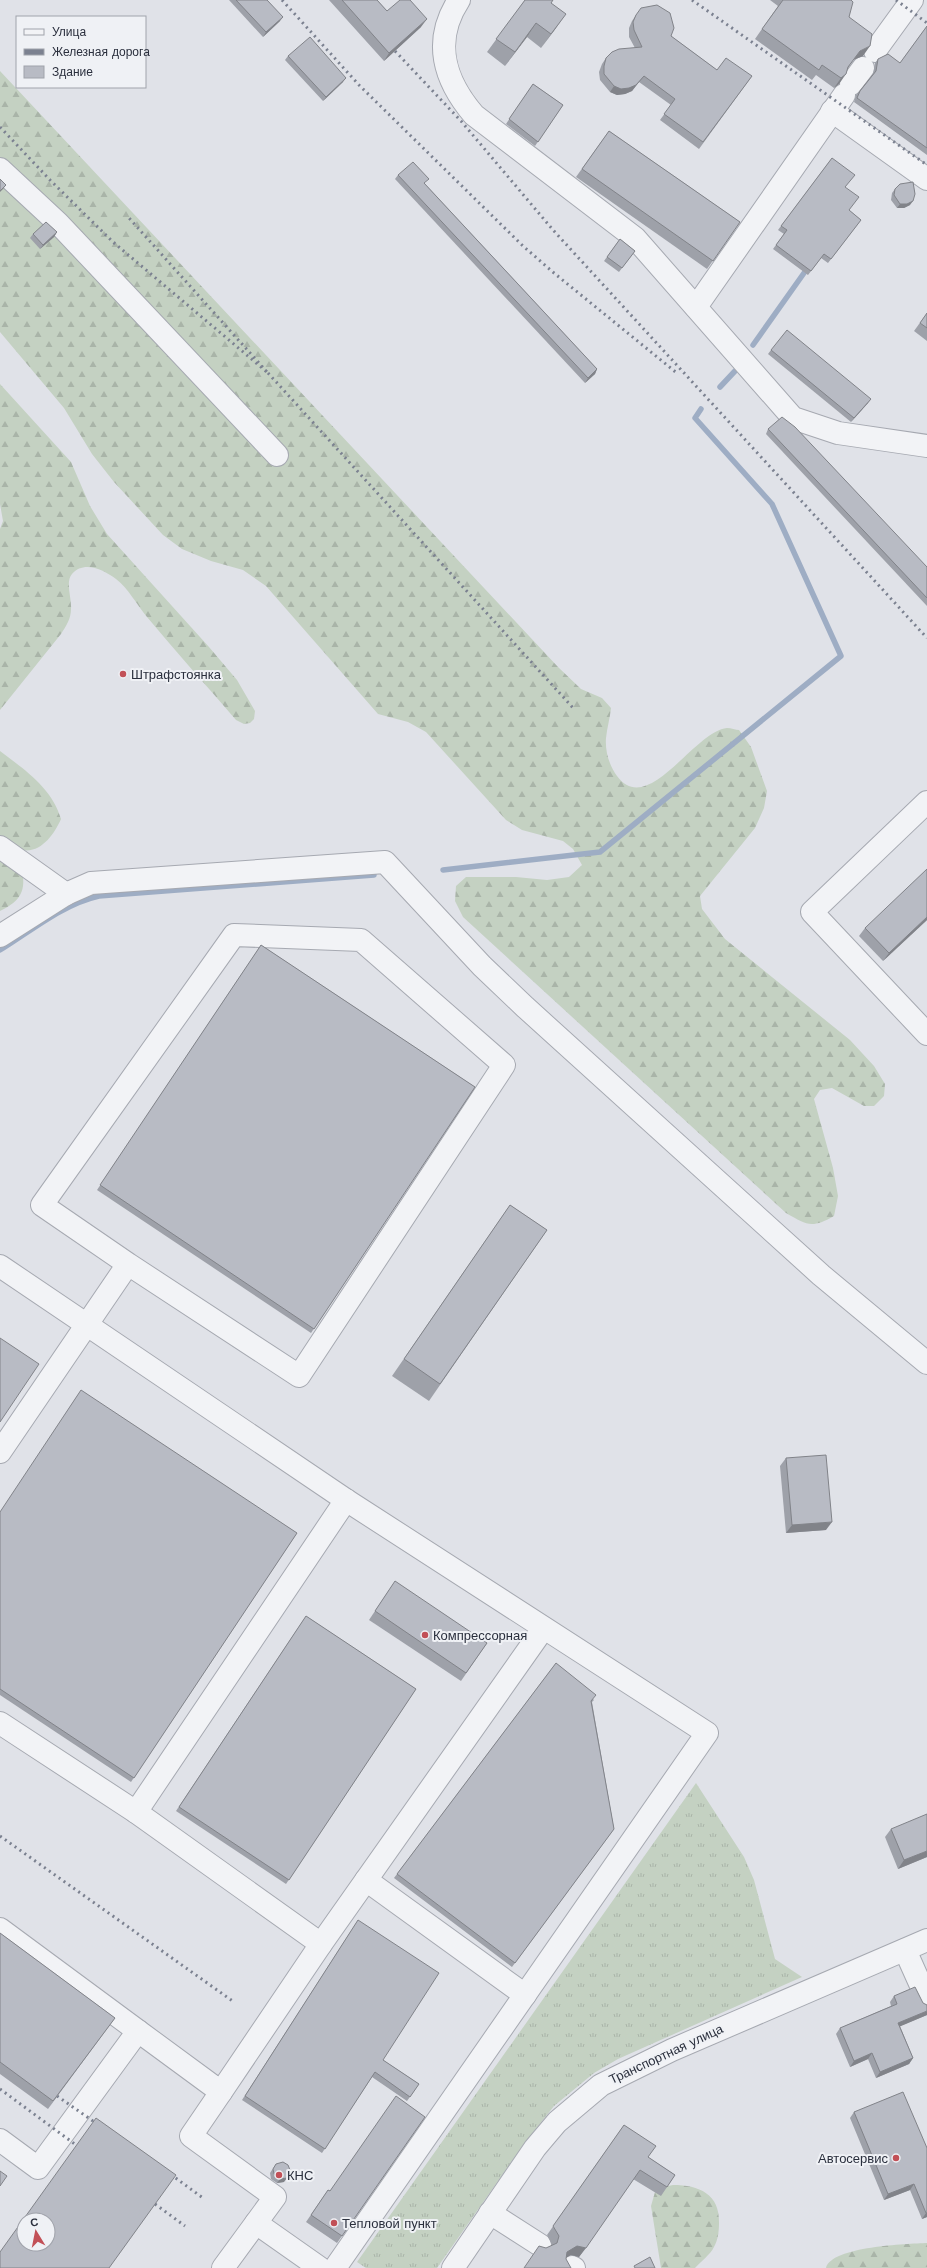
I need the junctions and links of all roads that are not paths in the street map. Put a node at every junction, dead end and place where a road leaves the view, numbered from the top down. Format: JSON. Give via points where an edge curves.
{"nodes":[{"id":1,"x":459,"y":0,"type":"edge"},
{"id":2,"x":912,"y":0,"type":"edge"},
{"id":3,"x":853,"y":82,"type":"junction"},
{"id":4,"x":0,"y":169,"type":"edge"},
{"id":5,"x":927,"y":179,"type":"edge"},
{"id":6,"x":696,"y":307,"type":"junction"},
{"id":7,"x":927,"y":446,"type":"edge"},
{"id":8,"x":277,"y":455,"type":"dead end"},
{"id":9,"x":927,"y":802,"type":"edge"},
{"id":10,"x":0,"y":847,"type":"edge"},
{"id":11,"x":66,"y":894,"type":"junction"},
{"id":12,"x":0,"y":936,"type":"edge"},
{"id":13,"x":927,"y":1034,"type":"edge"},
{"id":14,"x":128,"y":1264,"type":"junction"},
{"id":15,"x":0,"y":1266,"type":"edge"},
{"id":16,"x":86,"y":1324,"type":"junction"},
{"id":17,"x":927,"y":1363,"type":"edge"},
{"id":18,"x":0,"y":1452,"type":"edge"},
{"id":19,"x":346,"y":1500,"type":"junction"},
{"id":20,"x":543,"y":1629,"type":"junction"},
{"id":21,"x":0,"y":1722,"type":"edge"},
{"id":22,"x":136,"y":1812,"type":"junction"},
{"id":23,"x":366,"y":1880,"type":"junction"},
{"id":24,"x":0,"y":1929,"type":"edge"},
{"id":25,"x":927,"y":1940,"type":"edge"},
{"id":26,"x":321,"y":1944,"type":"junction"},
{"id":27,"x":905,"y":1950,"type":"junction"},
{"id":28,"x":525,"y":1996,"type":"junction"},
{"id":29,"x":927,"y":1999,"type":"edge"},
{"id":30,"x":138,"y":2031,"type":"junction"},
{"id":31,"x":221,"y":2092,"type":"junction"},
{"id":32,"x":0,"y":2140,"type":"edge"},
{"id":33,"x":490,"y":2213,"type":"junction"},
{"id":34,"x":256,"y":2223,"type":"junction"},
{"id":35,"x":540,"y":2246,"type":"edge"},
{"id":36,"x":230,"y":2266,"type":"edge"},
{"id":37,"x":320,"y":2268,"type":"edge"},
{"id":38,"x":335,"y":2268,"type":"edge"},
{"id":39,"x":453,"y":2268,"type":"edge"}],
"edges":[{"from":1,"to":6,"type":"street","via":[[450,13],[444,35],[444,57],[450,78],[460,98],[474,115],[498,135],[635,238]]},
{"from":2,"to":3,"type":"street"},
{"from":3,"to":5,"type":"street"},
{"from":3,"to":6,"type":"street"},
{"from":4,"to":8,"type":"street","via":[[63,229]]},
{"from":6,"to":7,"type":"street","via":[[793,418],[838,433]]},
{"from":9,"to":13,"type":"street","via":[[812,912]]},
{"from":10,"to":11,"type":"street"},
{"from":11,"to":12,"type":"street"},
{"from":11,"to":17,"type":"street","via":[[80,887],[104,881],[385,862],[482,966],[525,1007],[821,1275]]},
{"from":14,"to":14,"type":"street","via":[[299,1376],[504,1065],[360,940],[234,935],[42,1205]]},
{"from":14,"to":16,"type":"street"},
{"from":15,"to":16,"type":"street"},
{"from":16,"to":18,"type":"street"},
{"from":16,"to":19,"type":"street"},
{"from":19,"to":20,"type":"street"},
{"from":19,"to":22,"type":"street"},
{"from":20,"to":23,"type":"street"},
{"from":20,"to":28,"type":"street","via":[[707,1733]]},
{"from":21,"to":22,"type":"street"},
{"from":22,"to":26,"type":"street"},
{"from":23,"to":26,"type":"street"},
{"from":23,"to":28,"type":"street"},
{"from":24,"to":30,"type":"street"},
{"from":25,"to":27,"type":"street","name":"Транспортная улица"},
{"from":26,"to":31,"type":"street"},
{"from":27,"to":29,"type":"street"},
{"from":27,"to":33,"type":"street","name":"Транспортная улица","via":[[672,2050],[601,2085],[557,2122],[535,2148]]},
{"from":28,"to":38,"type":"street"},
{"from":30,"to":31,"type":"street"},
{"from":30,"to":32,"type":"street","via":[[38,2168]]},
{"from":31,"to":34,"type":"street","via":[[191,2136],[275,2197]]},
{"from":33,"to":35,"type":"street"},
{"from":33,"to":39,"type":"street","name":"Транспортная улица"},
{"from":34,"to":36,"type":"street"},
{"from":34,"to":37,"type":"street"}]}
